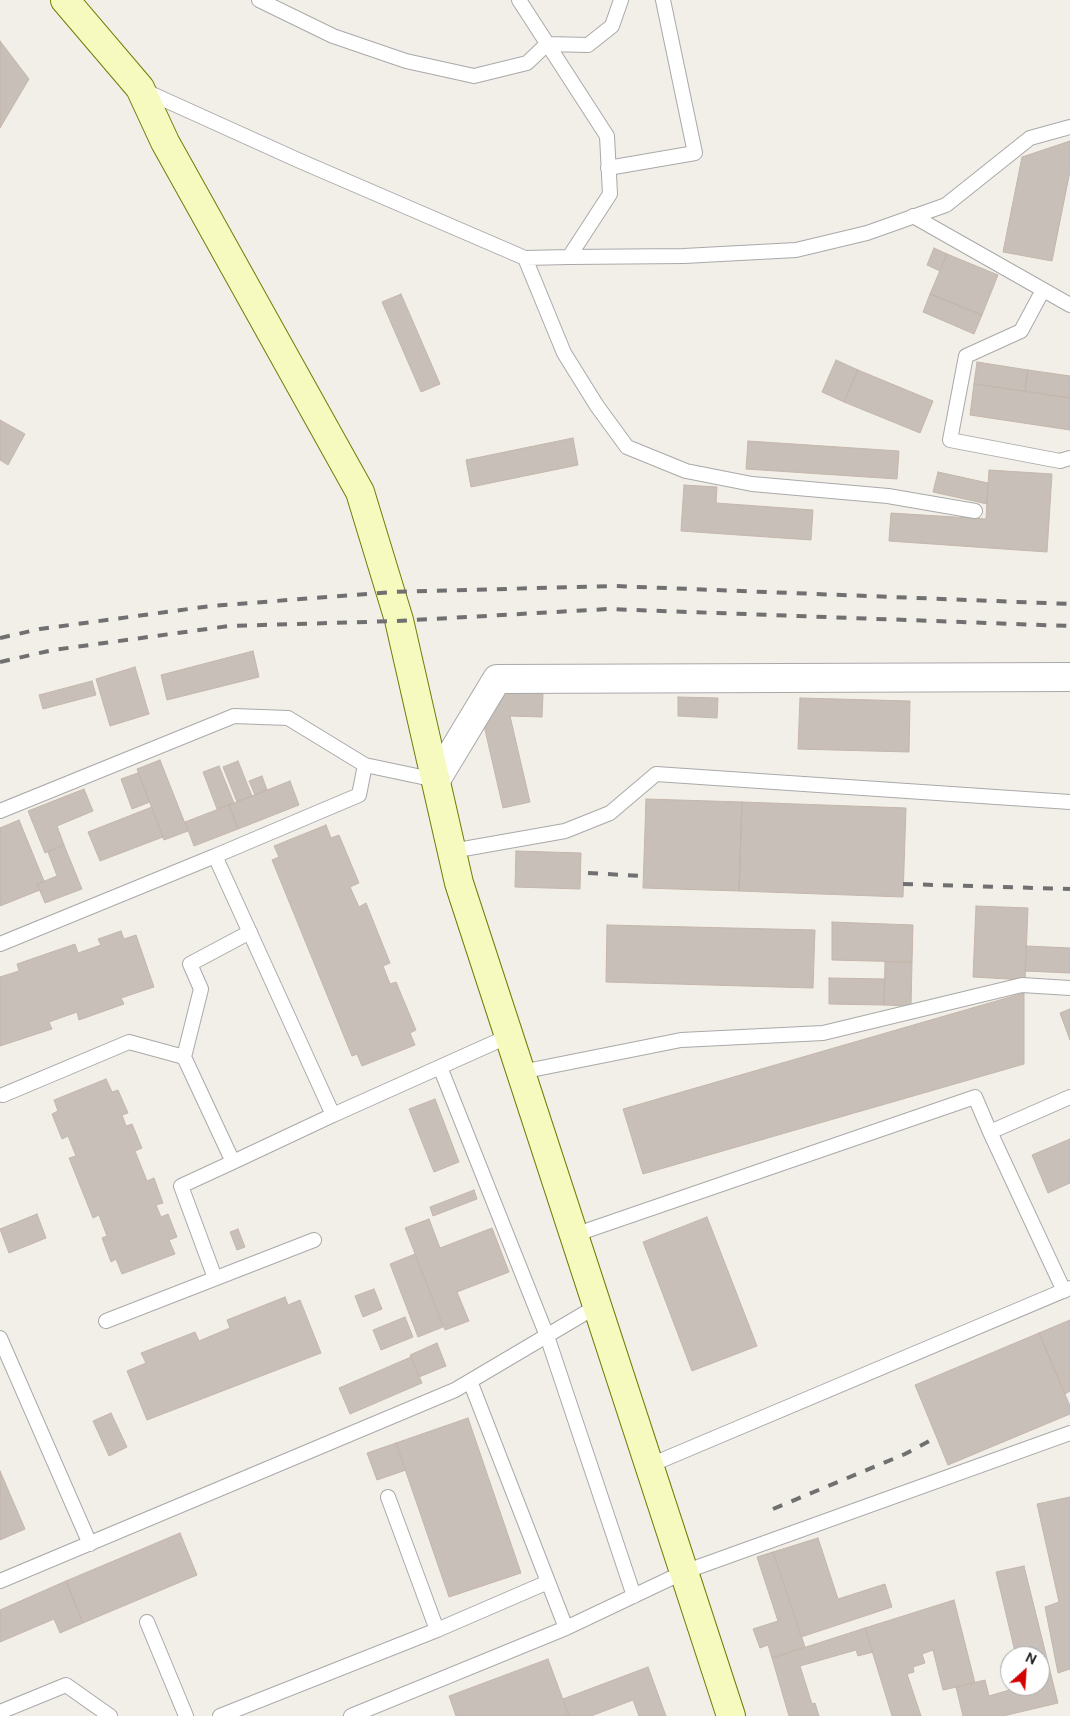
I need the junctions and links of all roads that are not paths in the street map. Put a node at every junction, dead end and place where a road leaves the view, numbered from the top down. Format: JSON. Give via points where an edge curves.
{"nodes":[{"id":1,"x":65,"y":0,"type":"edge"},
{"id":2,"x":519,"y":0,"type":"edge"},
{"id":3,"x":622,"y":0,"type":"edge"},
{"id":4,"x":663,"y":0,"type":"edge"},
{"id":5,"x":267,"y":2,"type":"edge"},
{"id":6,"x":547,"y":44,"type":"junction"},
{"id":7,"x":140,"y":88,"type":"junction"},
{"id":8,"x":1070,"y":127,"type":"edge"},
{"id":9,"x":608,"y":168,"type":"junction"},
{"id":10,"x":912,"y":216,"type":"junction"},
{"id":11,"x":570,"y":257,"type":"junction"},
{"id":12,"x":525,"y":258,"type":"junction"},
{"id":13,"x":1043,"y":290,"type":"junction"},
{"id":14,"x":1070,"y":305,"type":"edge"},
{"id":15,"x":1070,"y":458,"type":"edge"},
{"id":16,"x":975,"y":511,"type":"dead end"},
{"id":17,"x":1070,"y":677,"type":"edge"},
{"id":18,"x":365,"y":765,"type":"junction"},
{"id":19,"x":436,"y":780,"type":"junction"},
{"id":20,"x":1070,"y":802,"type":"edge"},
{"id":21,"x":0,"y":811,"type":"edge"},
{"id":22,"x":452,"y":851,"type":"junction"},
{"id":23,"x":215,"y":856,"type":"junction"},
{"id":24,"x":250,"y":932,"type":"junction"},
{"id":25,"x":0,"y":944,"type":"edge"},
{"id":26,"x":1070,"y":988,"type":"edge"},
{"id":27,"x":509,"y":1036,"type":"junction"},
{"id":28,"x":184,"y":1057,"type":"junction"},
{"id":29,"x":440,"y":1067,"type":"junction"},
{"id":30,"x":521,"y":1072,"type":"junction"},
{"id":31,"x":3,"y":1095,"type":"dead end"},
{"id":32,"x":1070,"y":1097,"type":"edge"},
{"id":33,"x":333,"y":1115,"type":"junction"},
{"id":34,"x":990,"y":1132,"type":"junction"},
{"id":35,"x":233,"y":1162,"type":"junction"},
{"id":36,"x":574,"y":1235,"type":"junction"},
{"id":37,"x":314,"y":1240,"type":"dead end"},
{"id":38,"x":215,"y":1278,"type":"junction"},
{"id":39,"x":1067,"y":1290,"type":"edge"},
{"id":40,"x":597,"y":1306,"type":"junction"},
{"id":41,"x":106,"y":1321,"type":"dead end"},
{"id":42,"x":547,"y":1336,"type":"junction"},
{"id":43,"x":0,"y":1338,"type":"edge"},
{"id":44,"x":470,"y":1381,"type":"junction"},
{"id":45,"x":1070,"y":1433,"type":"edge"},
{"id":46,"x":648,"y":1466,"type":"junction"},
{"id":47,"x":388,"y":1497,"type":"dead end"},
{"id":48,"x":90,"y":1544,"type":"junction"},
{"id":49,"x":684,"y":1572,"type":"junction"},
{"id":50,"x":0,"y":1581,"type":"edge"},
{"id":51,"x":548,"y":1582,"type":"junction"},
{"id":52,"x":634,"y":1596,"type":"junction"},
{"id":53,"x":147,"y":1622,"type":"dead end"},
{"id":54,"x":566,"y":1628,"type":"junction"},
{"id":55,"x":436,"y":1630,"type":"junction"},
{"id":56,"x":0,"y":1712,"type":"edge"},
{"id":57,"x":110,"y":1716,"type":"edge"},
{"id":58,"x":186,"y":1716,"type":"edge"},
{"id":59,"x":220,"y":1716,"type":"edge"},
{"id":60,"x":351,"y":1716,"type":"edge"},
{"id":61,"x":731,"y":1716,"type":"edge"}],
"edges":[{"from":1,"to":7,"type":"main road"},
{"from":2,"to":6,"type":"lane"},
{"from":3,"to":6,"type":"lane","via":[[612,26],[588,45]]},
{"from":4,"to":9,"type":"lane","via":[[695,153]]},
{"from":5,"to":6,"type":"lane","via":[[333,36],[406,61],[474,76],[527,63]]},
{"from":6,"to":9,"type":"lane","via":[[607,136]]},
{"from":7,"to":12,"type":"lane"},
{"from":7,"to":19,"type":"main road","via":[[165,142],[360,492],[392,592]]},
{"from":8,"to":10,"type":"lane","via":[[1030,138],[946,205]]},
{"from":9,"to":11,"type":"lane","via":[[610,194]]},
{"from":10,"to":11,"type":"lane","via":[[867,233],[796,250],[684,256]]},
{"from":10,"to":13,"type":"lane"},
{"from":11,"to":12,"type":"lane"},
{"from":12,"to":16,"type":"lane","via":[[564,353],[627,447],[686,471],[752,484],[888,496]]},
{"from":13,"to":14,"type":"lane"},
{"from":13,"to":15,"type":"lane","via":[[1020,331],[966,356],[950,440],[1060,461]]},
{"from":17,"to":19,"type":"street","via":[[497,678]]},
{"from":18,"to":19,"type":"lane"},
{"from":18,"to":21,"type":"lane","via":[[288,718],[234,716]]},
{"from":18,"to":23,"type":"lane","via":[[359,795]]},
{"from":19,"to":22,"type":"main road"},
{"from":20,"to":22,"type":"lane","via":[[656,774],[610,813],[565,831]]},
{"from":22,"to":27,"type":"main road","via":[[459,883]]},
{"from":23,"to":24,"type":"lane"},
{"from":23,"to":25,"type":"lane"},
{"from":24,"to":28,"type":"lane","via":[[190,964],[201,989]]},
{"from":24,"to":33,"type":"lane"},
{"from":26,"to":30,"type":"lane","via":[[1022,985],[823,1033],[680,1040]]},
{"from":27,"to":29,"type":"lane"},
{"from":27,"to":30,"type":"main road"},
{"from":28,"to":31,"type":"lane","via":[[129,1042]]},
{"from":28,"to":35,"type":"lane"},
{"from":29,"to":33,"type":"lane"},
{"from":29,"to":42,"type":"lane"},
{"from":30,"to":36,"type":"main road"},
{"from":32,"to":34,"type":"lane"},
{"from":33,"to":35,"type":"lane"},
{"from":34,"to":36,"type":"lane","via":[[975,1097]]},
{"from":34,"to":39,"type":"lane"},
{"from":35,"to":38,"type":"lane","via":[[181,1186]]},
{"from":36,"to":40,"type":"main road"},
{"from":37,"to":38,"type":"lane"},
{"from":38,"to":41,"type":"lane"},
{"from":39,"to":46,"type":"lane"},
{"from":40,"to":42,"type":"lane"},
{"from":40,"to":46,"type":"main road"},
{"from":42,"to":44,"type":"lane"},
{"from":42,"to":52,"type":"lane"},
{"from":43,"to":48,"type":"lane"},
{"from":44,"to":48,"type":"lane"},
{"from":44,"to":51,"type":"lane"},
{"from":45,"to":49,"type":"lane"},
{"from":46,"to":49,"type":"main road"},
{"from":47,"to":55,"type":"lane"},
{"from":48,"to":50,"type":"lane"},
{"from":49,"to":52,"type":"lane"},
{"from":49,"to":61,"type":"main road"},
{"from":51,"to":54,"type":"lane"},
{"from":51,"to":55,"type":"lane"},
{"from":52,"to":54,"type":"lane"},
{"from":53,"to":58,"type":"lane"},
{"from":54,"to":60,"type":"lane"},
{"from":55,"to":59,"type":"lane"},
{"from":56,"to":57,"type":"lane","via":[[66,1685]]}]}
